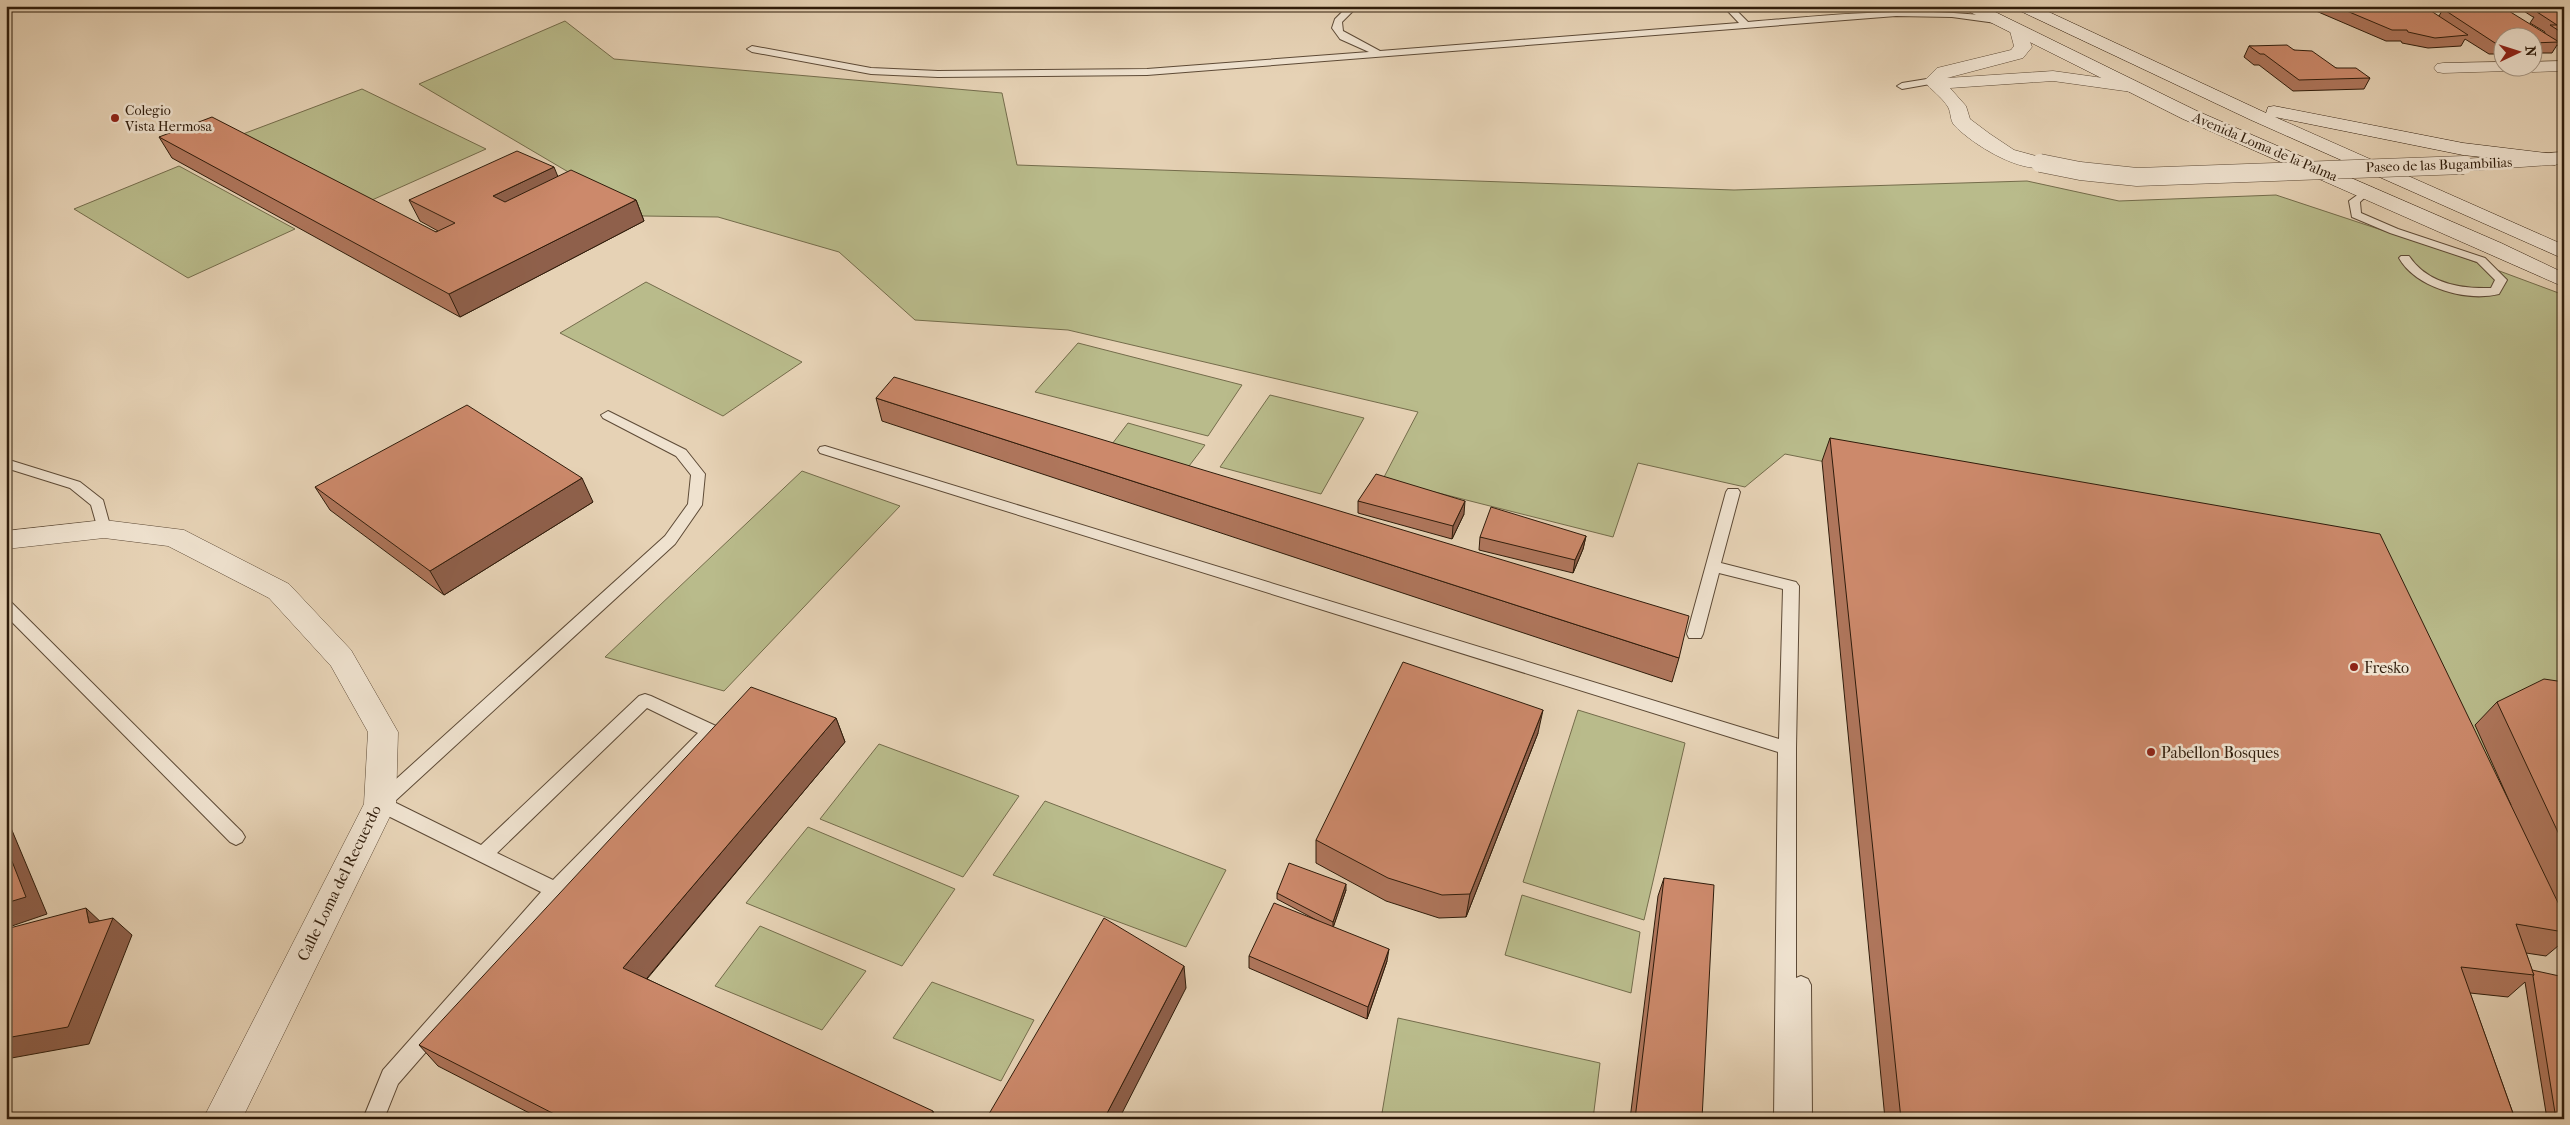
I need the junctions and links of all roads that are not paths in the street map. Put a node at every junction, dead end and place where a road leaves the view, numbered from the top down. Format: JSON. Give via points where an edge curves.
{"nodes":[{"id":1,"x":1354,"y":6,"type":"edge"},
{"id":2,"x":1727,"y":6,"type":"edge"},
{"id":3,"x":1922,"y":6,"type":"edge"},
{"id":4,"x":1970,"y":6,"type":"edge"},
{"id":5,"x":2022,"y":6,"type":"edge"},
{"id":6,"x":1896,"y":12,"type":"junction"},
{"id":7,"x":1996,"y":20,"type":"junction"},
{"id":8,"x":1745,"y":24,"type":"junction"},
{"id":9,"x":2018,"y":31,"type":"junction"},
{"id":10,"x":752,"y":49,"type":"dead end"},
{"id":11,"x":1379,"y":52,"type":"junction"},
{"id":12,"x":2564,"y":66,"type":"edge"},
{"id":13,"x":2492,"y":67,"type":"edge"},
{"id":14,"x":2542,"y":67,"type":"edge"},
{"id":15,"x":2443,"y":68,"type":"dead end"},
{"id":16,"x":1933,"y":82,"type":"junction"},
{"id":17,"x":1987,"y":82,"type":"junction"},
{"id":18,"x":1902,"y":86,"type":"dead end"},
{"id":19,"x":2132,"y":87,"type":"junction"},
{"id":20,"x":2220,"y":99,"type":"junction"},
{"id":21,"x":1957,"y":106,"type":"junction"},
{"id":22,"x":2561,"y":159,"type":"edge"},
{"id":23,"x":2367,"y":191,"type":"junction"},
{"id":24,"x":2564,"y":253,"type":"edge"},
{"id":25,"x":2405,"y":258,"type":"dead end"},
{"id":26,"x":2564,"y":281,"type":"edge"},
{"id":27,"x":608,"y":415,"type":"dead end"},
{"id":28,"x":825,"y":450,"type":"dead end"},
{"id":29,"x":6,"y":463,"type":"edge"},
{"id":30,"x":1733,"y":492,"type":"dead end"},
{"id":31,"x":104,"y":529,"type":"junction"},
{"id":32,"x":6,"y":540,"type":"edge"},
{"id":33,"x":1712,"y":566,"type":"junction"},
{"id":34,"x":6,"y":606,"type":"edge"},
{"id":35,"x":1695,"y":634,"type":"dead end"},
{"id":36,"x":1787,"y":748,"type":"junction"},
{"id":37,"x":380,"y":804,"type":"junction"},
{"id":38,"x":236,"y":837,"type":"dead end"},
{"id":39,"x":483,"y":854,"type":"junction"},
{"id":40,"x":555,"y":890,"type":"junction"},
{"id":41,"x":1801,"y":985,"type":"dead end"},
{"id":42,"x":222,"y":1119,"type":"edge"},
{"id":43,"x":373,"y":1119,"type":"edge"},
{"id":44,"x":1786,"y":1119,"type":"edge"},
{"id":45,"x":1801,"y":1119,"type":"edge"}],
"edges":[{"from":1,"to":11,"type":"lane","via":[[1338,21],[1338,32],[1347,40]]},
{"from":2,"to":8,"type":"lane"},
{"from":3,"to":6,"type":"lane"},
{"from":4,"to":7,"type":"street","name":"Avenida Loma de la Palma"},
{"from":5,"to":20,"type":"street","name":"Avenida Loma de la Palma"},
{"from":6,"to":7,"type":"lane"},
{"from":6,"to":8,"type":"lane"},
{"from":7,"to":9,"type":"street","name":"Avenida Loma de la Palma"},
{"from":8,"to":11,"type":"lane"},
{"from":9,"to":16,"type":"street","via":[[2023,47],[2017,54],[1944,72]]},
{"from":9,"to":19,"type":"street","name":"Avenida Loma de la Palma"},
{"from":10,"to":11,"type":"lane","via":[[871,71],[938,74],[1147,72]]},
{"from":12,"to":14,"type":"street"},
{"from":13,"to":15,"type":"street"},
{"from":16,"to":17,"type":"street"},
{"from":16,"to":18,"type":"lane"},
{"from":16,"to":21,"type":"street","name":"Paseo de las Bugambilias"},
{"from":17,"to":19,"type":"street","via":[[2053,76]]},
{"from":17,"to":21,"type":"street","via":[[1968,91]]},
{"from":19,"to":23,"type":"street","name":"Avenida Loma de la Palma"},
{"from":20,"to":22,"type":"street","via":[[2463,149]]},
{"from":20,"to":24,"type":"street","name":"Avenida Loma de la Palma"},
{"from":21,"to":22,"type":"street","name":"Paseo de las Bugambilias","bridge":true,"via":[[1961,121],[2007,154],[2088,172],[2137,177]]},
{"from":23,"to":25,"type":"lane","via":[[2354,201],[2356,215],[2481,260],[2501,280],[2495,291],[2456,289],[2427,281],[2408,267]]},
{"from":23,"to":26,"type":"street","name":"Avenida Loma de la Palma"},
{"from":27,"to":37,"type":"lane","via":[[681,453],[698,474],[695,505],[670,540]]},
{"from":28,"to":36,"type":"lane"},
{"from":29,"to":31,"type":"lane","via":[[75,485],[98,503]]},
{"from":30,"to":33,"type":"lane"},
{"from":31,"to":32,"type":"street","name":"Calle Loma del Recuerdo"},
{"from":31,"to":37,"type":"street","name":"Calle Loma del Recuerdo","via":[[174,537],[279,591],[341,658],[383,732]]},
{"from":33,"to":35,"type":"lane"},
{"from":33,"to":36,"type":"lane","via":[[1791,586]]},
{"from":34,"to":38,"type":"lane"},
{"from":36,"to":44,"type":"lane"},
{"from":37,"to":39,"type":"lane"},
{"from":37,"to":42,"type":"street","name":"Calle Loma del Recuerdo"},
{"from":39,"to":40,"type":"lane"},
{"from":39,"to":40,"type":"lane","via":[[645,700],[710,731]]},
{"from":40,"to":43,"type":"lane","via":[[390,1077]]},
{"from":41,"to":45,"type":"lane"}]}
